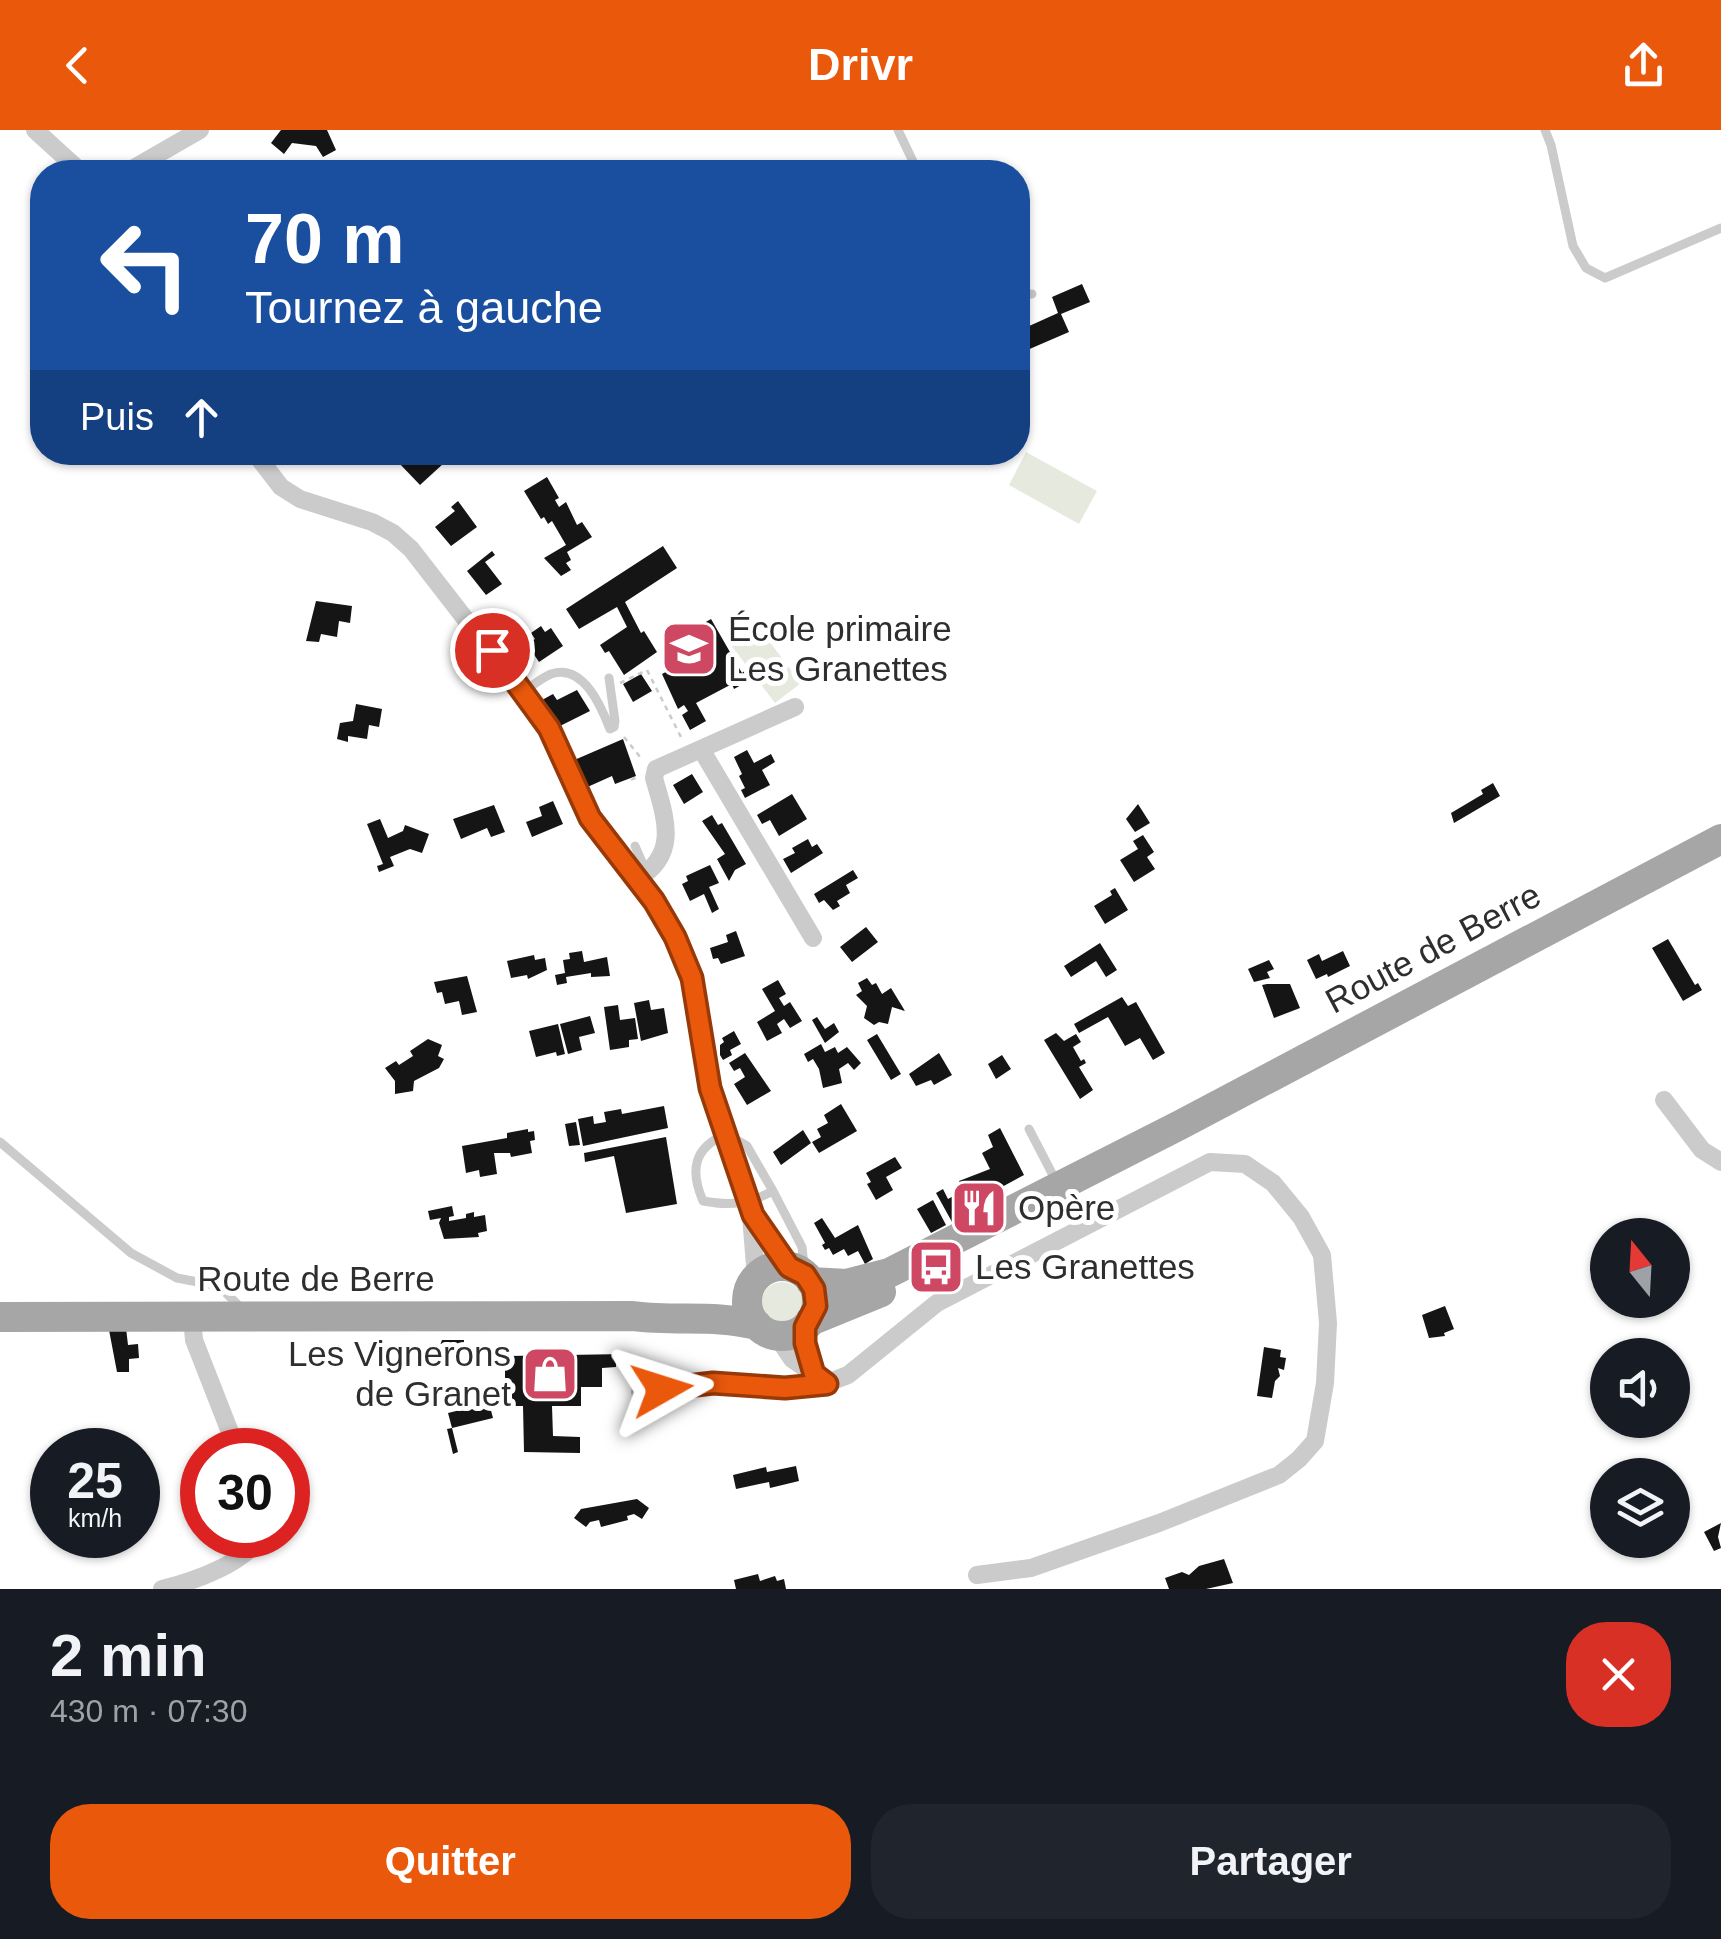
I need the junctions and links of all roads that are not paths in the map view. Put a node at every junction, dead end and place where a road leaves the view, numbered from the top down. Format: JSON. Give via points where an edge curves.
{"nodes":[{"id":1,"x":35,"y":130,"type":"edge"},
{"id":2,"x":200,"y":130,"type":"edge"},
{"id":3,"x":898,"y":130,"type":"edge"},
{"id":4,"x":1545,"y":130,"type":"edge"},
{"id":5,"x":67,"y":160,"type":"edge"},
{"id":6,"x":148,"y":160,"type":"edge"},
{"id":7,"x":912,"y":160,"type":"edge"},
{"id":8,"x":1721,"y":228,"type":"edge"},
{"id":9,"x":264,"y":465,"type":"edge"},
{"id":10,"x":609,"y":678,"type":"dead end"},
{"id":11,"x":524,"y":692,"type":"junction"},
{"id":12,"x":796,"y":707,"type":"dead end"},
{"id":13,"x":694,"y":748,"type":"junction"},
{"id":14,"x":1721,"y":839,"type":"edge"},
{"id":15,"x":634,"y":846,"type":"dead end"},
{"id":16,"x":642,"y":876,"type":"junction"},
{"id":17,"x":813,"y":938,"type":"dead end"},
{"id":18,"x":1664,"y":1100,"type":"dead end"},
{"id":19,"x":1180,"y":1125,"type":"junction"},
{"id":20,"x":1029,"y":1129,"type":"dead end"},
{"id":21,"x":726,"y":1134,"type":"junction"},
{"id":22,"x":0,"y":1142,"type":"edge"},
{"id":23,"x":1721,"y":1162,"type":"edge"},
{"id":24,"x":1058,"y":1186,"type":"junction"},
{"id":25,"x":773,"y":1191,"type":"junction"},
{"id":26,"x":751,"y":1209,"type":"junction"},
{"id":27,"x":960,"y":1254,"type":"junction"},
{"id":28,"x":801,"y":1274,"type":"junction"},
{"id":29,"x":753,"y":1282,"type":"junction"},
{"id":30,"x":633,"y":1316,"type":"junction"},
{"id":31,"x":0,"y":1317,"type":"edge"},
{"id":32,"x":192,"y":1317,"type":"junction"},
{"id":33,"x":248,"y":1317,"type":"junction"},
{"id":34,"x":787,"y":1327,"type":"junction"},
{"id":35,"x":821,"y":1379,"type":"junction"},
{"id":36,"x":640,"y":1392,"type":"dead end"},
{"id":37,"x":228,"y":1428,"type":"edge"},
{"id":38,"x":236,"y":1558,"type":"edge"},
{"id":39,"x":977,"y":1574,"type":"dead end"},
{"id":40,"x":162,"y":1589,"type":"edge"}],
"edges":[{"from":1,"to":5,"type":"street"},
{"from":2,"to":6,"type":"street"},
{"from":3,"to":7,"type":"lane"},
{"from":4,"to":8,"type":"lane","via":[[1573,246],[1586,268],[1605,278]]},
{"from":9,"to":11,"type":"street","via":[[300,499],[372,522],[402,541]]},
{"from":10,"to":11,"type":"lane","via":[[615,720],[610,729],[579,678],[550,674]]},
{"from":11,"to":16,"type":"street","via":[[549,728],[590,818]]},
{"from":12,"to":13,"type":"street"},
{"from":13,"to":16,"type":"street","via":[[654,773],[668,832],[663,854]]},
{"from":13,"to":17,"type":"street"},
{"from":14,"to":19,"type":"main road","name":"Route de Berre"},
{"from":15,"to":16,"type":"lane"},
{"from":16,"to":21,"type":"street","via":[[692,978],[704,1067]]},
{"from":18,"to":23,"type":"street","via":[[1702,1150]]},
{"from":19,"to":24,"type":"main road","name":"Route de Berre"},
{"from":19,"to":27,"type":"main road","name":"Route de Berre","via":[[1090,1186]]},
{"from":20,"to":24,"type":"lane"},
{"from":21,"to":25,"type":"lane","via":[[747,1146]]},
{"from":21,"to":26,"type":"street"},
{"from":21,"to":26,"type":"lane","via":[[696,1157],[694,1180],[703,1201]]},
{"from":22,"to":33,"type":"lane","via":[[132,1253],[176,1278],[219,1286]]},
{"from":24,"to":27,"type":"lane","via":[[1056,1196],[969,1242]]},
{"from":24,"to":28,"type":"main road","name":"Route de Berre","via":[[889,1273],[846,1284]]},
{"from":25,"to":26,"type":"lane"},
{"from":25,"to":28,"type":"lane","via":[[802,1247]]},
{"from":26,"to":28,"type":"street"},
{"from":26,"to":29,"type":"street"},
{"from":27,"to":34,"type":"main road","name":"Route de Berre"},
{"from":28,"to":29,"type":"main road","via":[[771,1268]]},
{"from":28,"to":34,"type":"main road","via":[[816,1306]]},
{"from":29,"to":30,"type":"main road","name":"Route de Berre","via":[[716,1300]]},
{"from":29,"to":34,"type":"main road","via":[[748,1306]]},
{"from":30,"to":33,"type":"main road","name":"Route de Berre"},
{"from":30,"to":34,"type":"main road","name":"Route de Berre"},
{"from":31,"to":32,"type":"main road","name":"Route de Berre"},
{"from":32,"to":33,"type":"main road","name":"Route de Berre"},
{"from":32,"to":37,"type":"street","via":[[194,1340]]},
{"from":34,"to":35,"type":"street"},
{"from":34,"to":35,"type":"street","via":[[792,1359]]},
{"from":35,"to":36,"type":"street","via":[[785,1388],[713,1383]]},
{"from":35,"to":39,"type":"street","via":[[848,1376],[938,1303],[1210,1162],[1245,1164],[1273,1183],[1301,1217],[1322,1255],[1328,1323],[1315,1440],[1300,1459],[1280,1474],[1160,1523],[1032,1568]]},
{"from":38,"to":40,"type":"street"}]}
